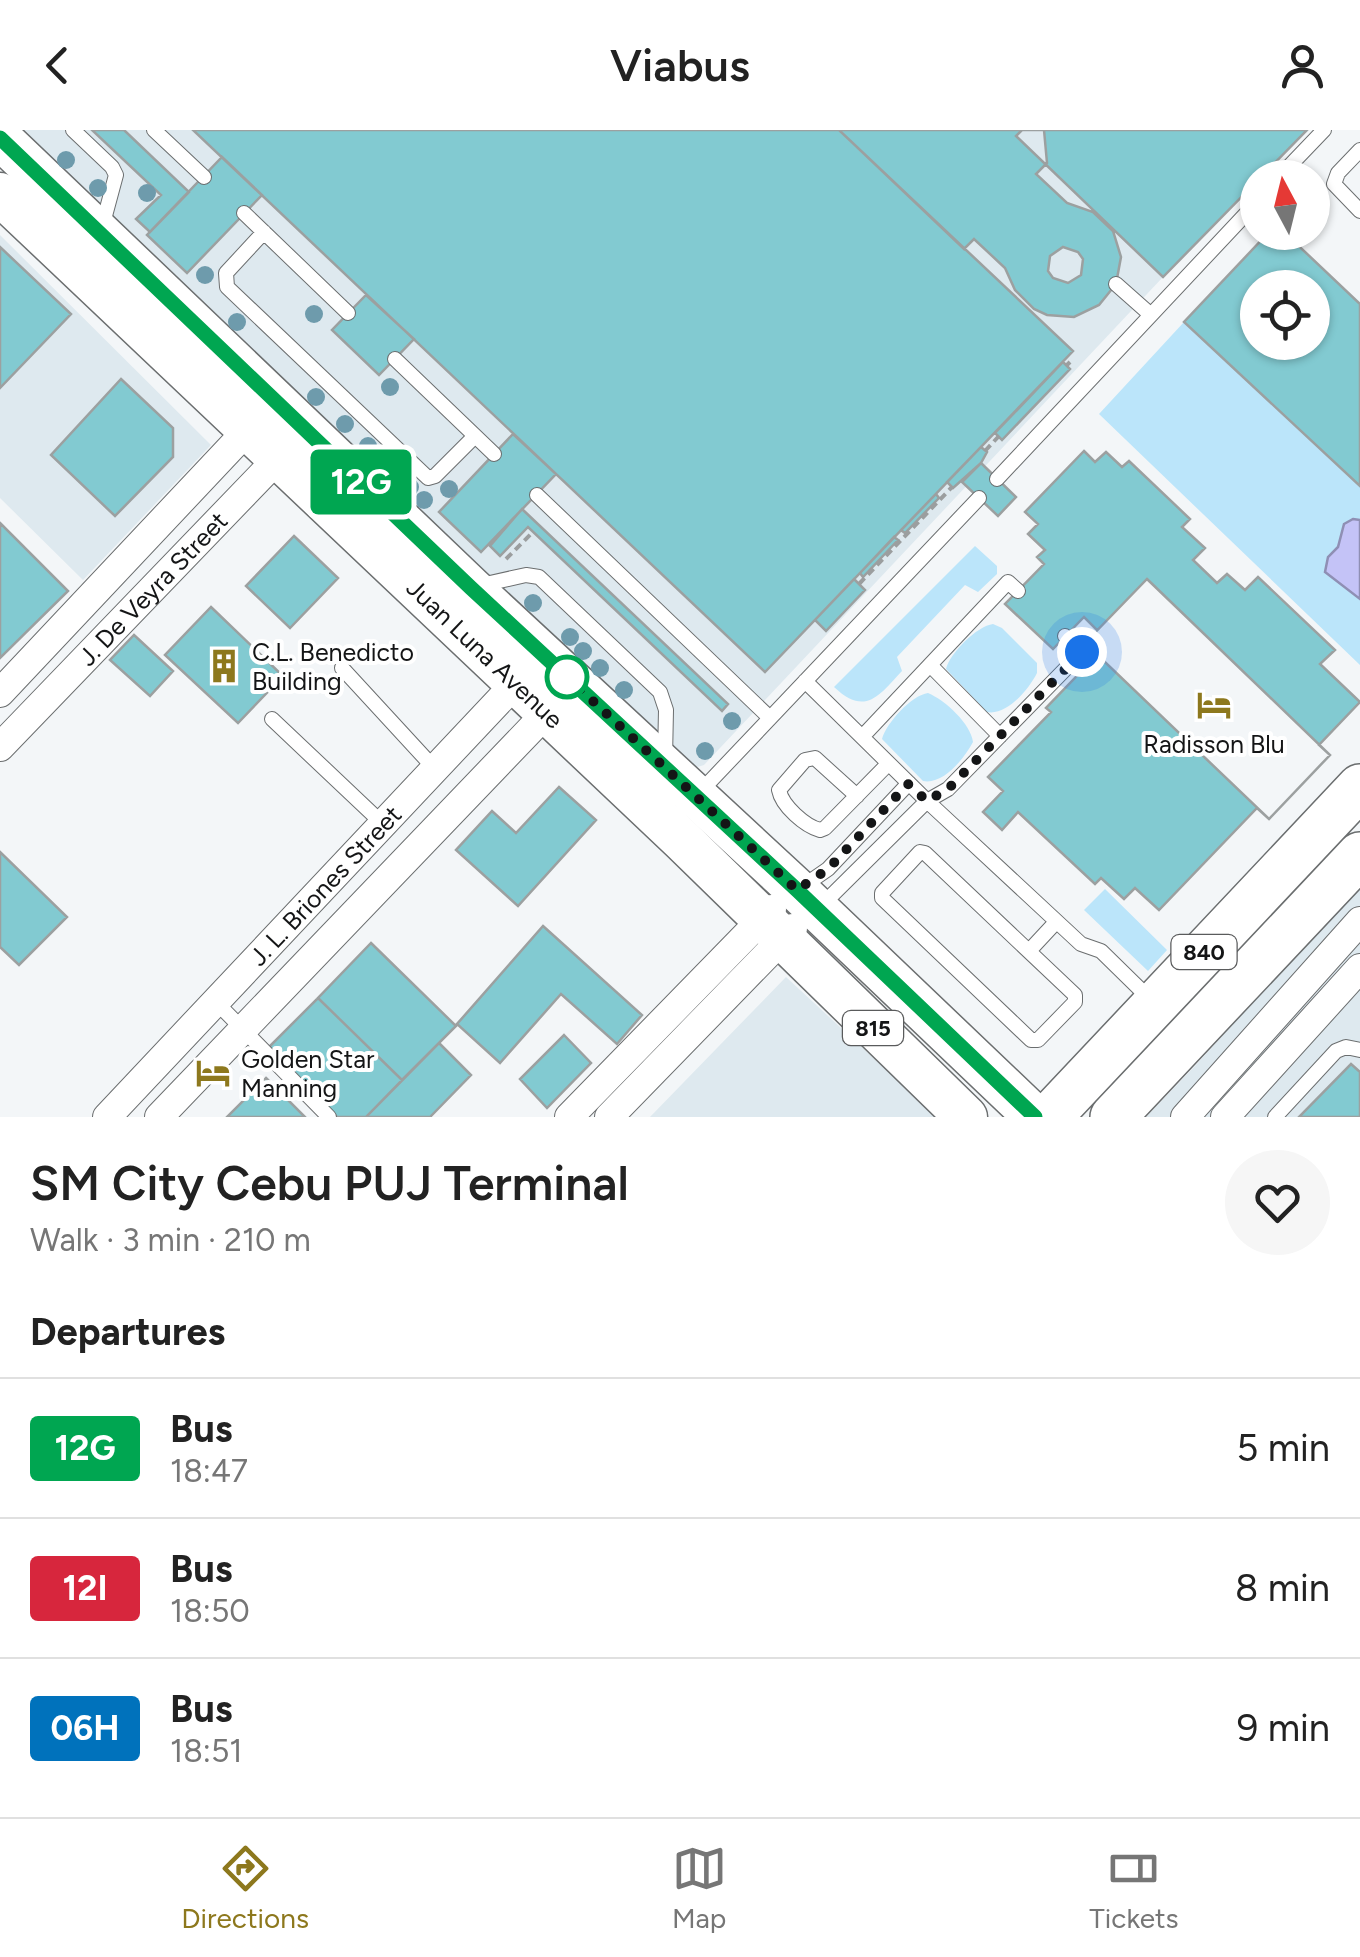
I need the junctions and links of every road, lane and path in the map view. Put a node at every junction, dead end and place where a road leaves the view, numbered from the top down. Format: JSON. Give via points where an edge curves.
{"nodes":[{"id":1,"x":72,"y":130,"type":"edge"},
{"id":2,"x":154,"y":130,"type":"edge"},
{"id":3,"x":1324,"y":130,"type":"edge"},
{"id":4,"x":1360,"y":150,"type":"edge"},
{"id":5,"x":1295,"y":160,"type":"edge"},
{"id":6,"x":6,"y":169,"type":"edge"},
{"id":7,"x":204,"y":176,"type":"dead end"},
{"id":8,"x":1360,"y":211,"type":"edge"},
{"id":9,"x":244,"y":213,"type":"dead end"},
{"id":10,"x":1240,"y":221,"type":"edge"},
{"id":11,"x":264,"y":232,"type":"junction"},
{"id":12,"x":100,"y":233,"type":"junction"},
{"id":13,"x":1116,"y":284,"type":"dead end"},
{"id":14,"x":348,"y":314,"type":"dead end"},
{"id":15,"x":1150,"y":315,"type":"junction"},
{"id":16,"x":395,"y":358,"type":"dead end"},
{"id":17,"x":277,"y":430,"type":"junction"},
{"id":18,"x":475,"y":436,"type":"junction"},
{"id":19,"x":999,"y":436,"type":"dead end"},
{"id":20,"x":985,"y":451,"type":"dead end"},
{"id":21,"x":494,"y":454,"type":"dead end"},
{"id":22,"x":996,"y":478,"type":"dead end"},
{"id":23,"x":952,"y":487,"type":"dead end"},
{"id":24,"x":537,"y":495,"type":"dead end"},
{"id":25,"x":979,"y":498,"type":"dead end"},
{"id":26,"x":533,"y":532,"type":"dead end"},
{"id":27,"x":506,"y":559,"type":"dead end"},
{"id":28,"x":859,"y":584,"type":"dead end"},
{"id":29,"x":471,"y":588,"type":"junction"},
{"id":30,"x":1018,"y":590,"type":"dead end"},
{"id":31,"x":1066,"y":636,"type":"dead end"},
{"id":32,"x":932,"y":667,"type":"junction"},
{"id":33,"x":342,"y":668,"type":"dead end"},
{"id":34,"x":529,"y":669,"type":"junction"},
{"id":35,"x":805,"y":682,"type":"junction"},
{"id":36,"x":0,"y":692,"type":"edge"},
{"id":37,"x":561,"y":698,"type":"junction"},
{"id":38,"x":770,"y":718,"type":"junction"},
{"id":39,"x":272,"y":719,"type":"dead end"},
{"id":40,"x":1000,"y":736,"type":"junction"},
{"id":41,"x":862,"y":737,"type":"junction"},
{"id":42,"x":0,"y":747,"type":"edge"},
{"id":43,"x":888,"y":764,"type":"junction"},
{"id":44,"x":436,"y":769,"type":"junction"},
{"id":45,"x":680,"y":782,"type":"junction"},
{"id":46,"x":908,"y":784,"type":"junction"},
{"id":47,"x":1360,"y":787,"type":"edge"},
{"id":48,"x":857,"y":796,"type":"junction"},
{"id":49,"x":927,"y":801,"type":"junction"},
{"id":50,"x":383,"y":824,"type":"junction"},
{"id":51,"x":1360,"y":855,"type":"edge"},
{"id":52,"x":807,"y":899,"type":"junction"},
{"id":53,"x":1360,"y":920,"type":"edge"},
{"id":54,"x":1056,"y":922,"type":"junction"},
{"id":55,"x":770,"y":928,"type":"junction"},
{"id":56,"x":1028,"y":951,"type":"junction"},
{"id":57,"x":1360,"y":968,"type":"edge"},
{"id":58,"x":216,"y":1002,"type":"junction"},
{"id":59,"x":1156,"y":1004,"type":"junction"},
{"id":60,"x":242,"y":1031,"type":"junction"},
{"id":61,"x":1360,"y":1050,"type":"edge"},
{"id":62,"x":954,"y":1113,"type":"edge"},
{"id":63,"x":107,"y":1117,"type":"edge"},
{"id":64,"x":159,"y":1117,"type":"edge"},
{"id":65,"x":329,"y":1117,"type":"edge"},
{"id":66,"x":569,"y":1117,"type":"edge"},
{"id":67,"x":609,"y":1117,"type":"edge"},
{"id":68,"x":1035,"y":1117,"type":"edge"},
{"id":69,"x":1048,"y":1117,"type":"edge"},
{"id":70,"x":1113,"y":1117,"type":"edge"},
{"id":71,"x":1184,"y":1117,"type":"edge"},
{"id":72,"x":1224,"y":1117,"type":"edge"},
{"id":73,"x":1275,"y":1117,"type":"edge"}],
"edges":[{"from":1,"to":12,"type":"lane","via":[[116,174]]},
{"from":2,"to":7,"type":"lane"},
{"from":3,"to":5,"type":"lane"},
{"from":4,"to":8,"type":"lane","via":[[1334,184]]},
{"from":6,"to":12,"type":"main road","name":"Juan Luna Avenue","number":"815"},
{"from":6,"to":17,"type":"main road","name":"Juan Luna Avenue","number":"815"},
{"from":9,"to":11,"type":"lane"},
{"from":10,"to":15,"type":"lane"},
{"from":11,"to":14,"type":"lane"},
{"from":11,"to":18,"type":"lane","via":[[226,274],[225,283],[241,300],[428,478]]},
{"from":12,"to":17,"type":"main road","name":"Juan Luna Avenue","number":"815"},
{"from":13,"to":15,"type":"lane"},
{"from":15,"to":22,"type":"lane"},
{"from":16,"to":18,"type":"lane"},
{"from":17,"to":29,"type":"main road","name":"Juan Luna Avenue","number":"815"},
{"from":17,"to":34,"type":"main road","name":"Juan Luna Avenue","number":"815"},
{"from":17,"to":36,"type":"street","name":"J. De Veyra Street"},
{"from":17,"to":42,"type":"street","name":"J. De Veyra Street"},
{"from":18,"to":21,"type":"lane"},
{"from":19,"to":20,"type":"path"},
{"from":23,"to":28,"type":"path"},
{"from":24,"to":38,"type":"lane"},
{"from":25,"to":35,"type":"lane"},
{"from":26,"to":27,"type":"path"},
{"from":29,"to":34,"type":"main road","name":"Juan Luna Avenue","number":"815"},
{"from":29,"to":45,"type":"lane","via":[[534,574],[552,590],[660,692]]},
{"from":30,"to":32,"type":"lane","via":[[1008,582]]},
{"from":31,"to":40,"type":"lane","via":[[1082,652]]},
{"from":32,"to":40,"type":"lane"},
{"from":32,"to":41,"type":"lane"},
{"from":33,"to":44,"type":"lane"},
{"from":34,"to":37,"type":"main road","name":"Juan Luna Avenue","number":"815"},
{"from":34,"to":44,"type":"street","name":"J. L. Briones Street"},
{"from":35,"to":38,"type":"lane"},
{"from":35,"to":41,"type":"lane"},
{"from":37,"to":45,"type":"main road","name":"Juan Luna Avenue","number":"815"},
{"from":37,"to":55,"type":"main road","name":"Juan Luna Avenue","number":"815"},
{"from":37,"to":60,"type":"street","name":"J. L. Briones Street"},
{"from":38,"to":45,"type":"lane"},
{"from":39,"to":50,"type":"lane"},
{"from":40,"to":49,"type":"lane","via":[[948,789]]},
{"from":41,"to":43,"type":"lane"},
{"from":43,"to":46,"type":"lane"},
{"from":43,"to":48,"type":"lane"},
{"from":44,"to":50,"type":"street","name":"J. L. Briones Street"},
{"from":45,"to":52,"type":"main road","name":"Juan Luna Avenue","number":"815"},
{"from":46,"to":49,"type":"lane"},
{"from":46,"to":52,"type":"lane"},
{"from":47,"to":59,"type":"highway","number":"840"},
{"from":48,"to":48,"type":"lane","via":[[816,830],[779,790],[815,758]]},
{"from":49,"to":52,"type":"lane","via":[[848,883]]},
{"from":49,"to":54,"type":"lane"},
{"from":50,"to":58,"type":"street","name":"J. L. Briones Street"},
{"from":51,"to":70,"type":"highway","number":"840"},
{"from":52,"to":55,"type":"street"},
{"from":52,"to":68,"type":"main road","name":"Juan Luna Avenue","number":"815"},
{"from":53,"to":71,"type":"street"},
{"from":54,"to":56,"type":"lane"},
{"from":54,"to":59,"type":"lane","via":[[1081,944],[1101,950]]},
{"from":55,"to":62,"type":"main road","name":"Juan Luna Avenue","number":"815"},
{"from":55,"to":66,"type":"street"},
{"from":55,"to":67,"type":"street"},
{"from":56,"to":56,"type":"lane","via":[[924,852],[882,895],[1034,1042],[1076,997]]},
{"from":57,"to":72,"type":"street"},
{"from":58,"to":60,"type":"lane"},
{"from":58,"to":63,"type":"street","name":"J. L. Briones Street"},
{"from":59,"to":69,"type":"highway","number":"840"},
{"from":60,"to":64,"type":"street","name":"J. L. Briones Street"},
{"from":60,"to":65,"type":"lane"},
{"from":61,"to":73,"type":"lane","via":[[1336,1051]]}]}
